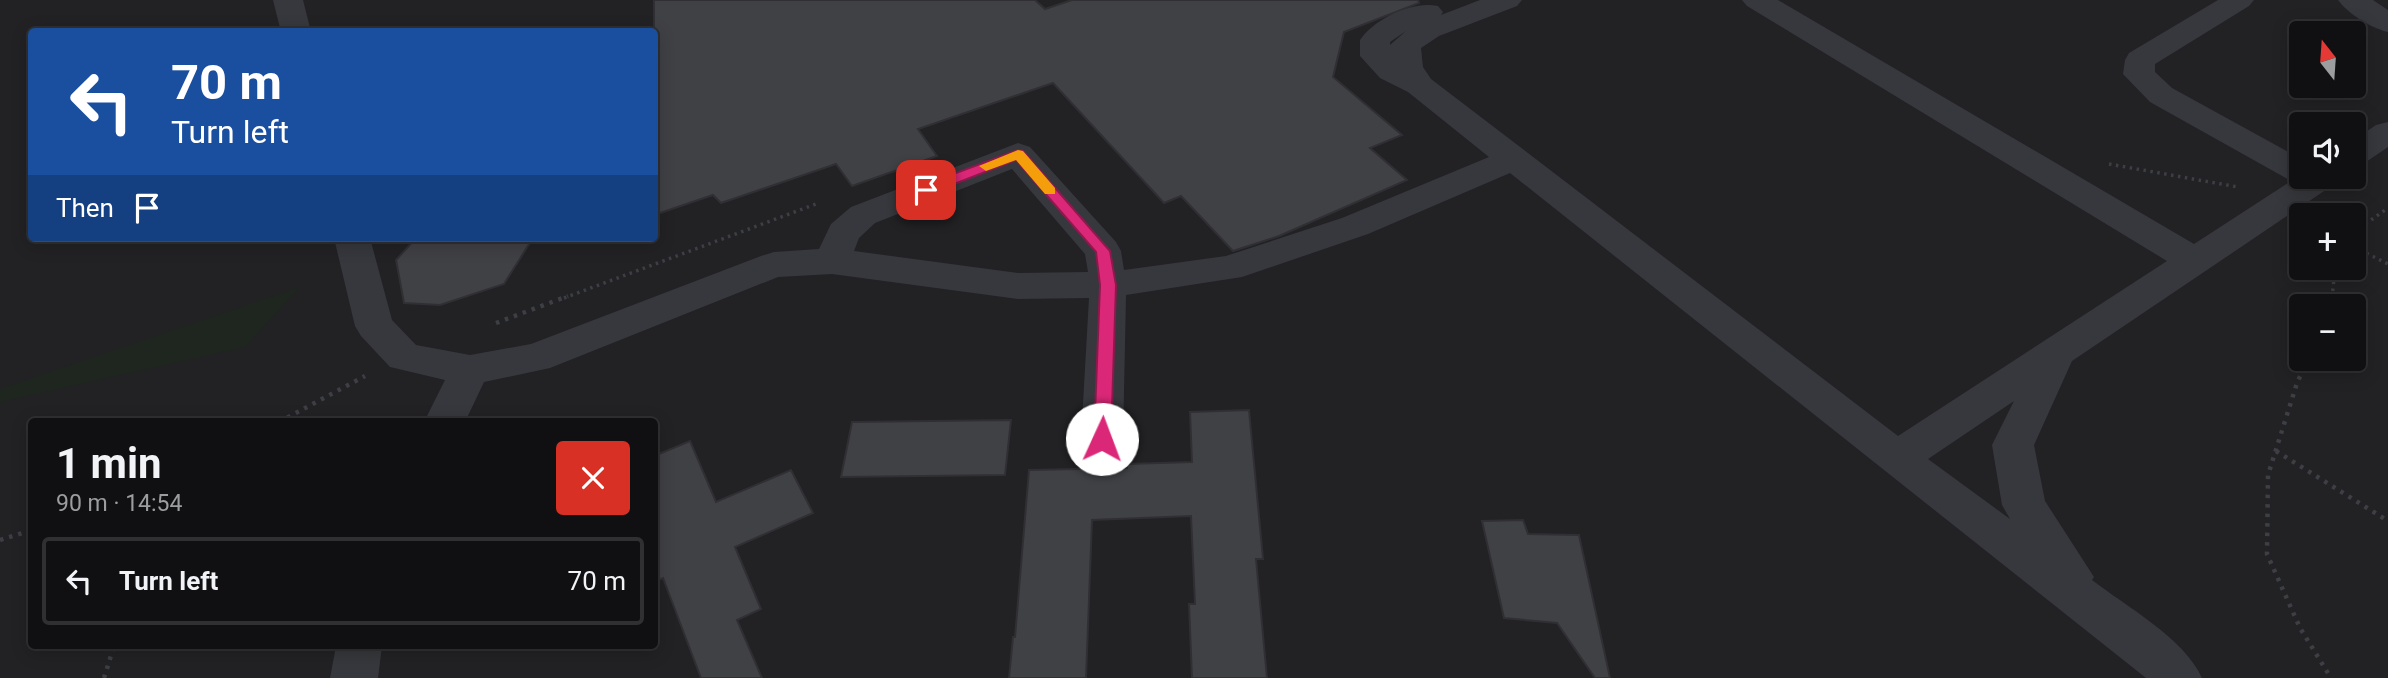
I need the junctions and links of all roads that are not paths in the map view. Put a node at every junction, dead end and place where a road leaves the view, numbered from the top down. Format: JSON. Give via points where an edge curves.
{"nodes":[{"id":1,"x":288,"y":0,"type":"edge"},
{"id":2,"x":1458,"y":0,"type":"edge"},
{"id":3,"x":1507,"y":0,"type":"edge"},
{"id":4,"x":1757,"y":0,"type":"edge"},
{"id":5,"x":2239,"y":0,"type":"edge"},
{"id":6,"x":2353,"y":0,"type":"edge"},
{"id":7,"x":2388,"y":23,"type":"edge"},
{"id":8,"x":295,"y":28,"type":"edge"},
{"id":9,"x":1419,"y":85,"type":"junction"},
{"id":10,"x":2388,"y":132,"type":"edge"},
{"id":11,"x":2366,"y":147,"type":"edge"},
{"id":12,"x":1514,"y":159,"type":"junction"},
{"id":13,"x":2289,"y":165,"type":"edge"},
{"id":14,"x":2298,"y":189,"type":"edge"},
{"id":15,"x":353,"y":242,"type":"edge"},
{"id":16,"x":832,"y":261,"type":"junction"},
{"id":17,"x":2196,"y":262,"type":"junction"},
{"id":18,"x":1108,"y":285,"type":"junction"},
{"id":19,"x":2056,"y":354,"type":"junction"},
{"id":20,"x":470,"y":370,"type":"junction"},
{"id":21,"x":446,"y":418,"type":"edge"},
{"id":22,"x":1102,"y":439,"type":"dead end"},
{"id":23,"x":1897,"y":458,"type":"junction"},
{"id":24,"x":2090,"y":604,"type":"junction"},
{"id":25,"x":359,"y":649,"type":"edge"},
{"id":26,"x":354,"y":678,"type":"edge"},
{"id":27,"x":2178,"y":678,"type":"edge"}],
"edges":[{"from":1,"to":8,"type":"street"},
{"from":2,"to":9,"type":"street","via":[[1387,28],[1375,40],[1375,56],[1391,71]]},
{"from":3,"to":9,"type":"street","via":[[1428,30],[1405,45],[1408,67]]},
{"from":4,"to":17,"type":"street"},
{"from":5,"to":13,"type":"street","via":[[2140,60],[2139,74],[2161,95]]},
{"from":6,"to":7,"type":"street"},
{"from":9,"to":12,"type":"street"},
{"from":10,"to":11,"type":"street"},
{"from":12,"to":18,"type":"street","via":[[1354,226],[1229,268]]},
{"from":12,"to":23,"type":"street"},
{"from":14,"to":17,"type":"street"},
{"from":15,"to":20,"type":"street","via":[[374,326],[404,358]]},
{"from":16,"to":18,"type":"street","via":[[1018,286]]},
{"from":16,"to":18,"type":"street","via":[[844,232],[863,215],[1018,154],[1103,251]]},
{"from":16,"to":20,"type":"street","via":[[774,265],[536,358]]},
{"from":17,"to":19,"type":"street"},
{"from":18,"to":22,"type":"street"},
{"from":19,"to":23,"type":"street"},
{"from":19,"to":24,"type":"street","via":[[2013,445],[2016,474],[2024,505]]},
{"from":20,"to":21,"type":"street"},
{"from":23,"to":24,"type":"street"},
{"from":24,"to":27,"type":"street"},
{"from":25,"to":26,"type":"street"}]}
